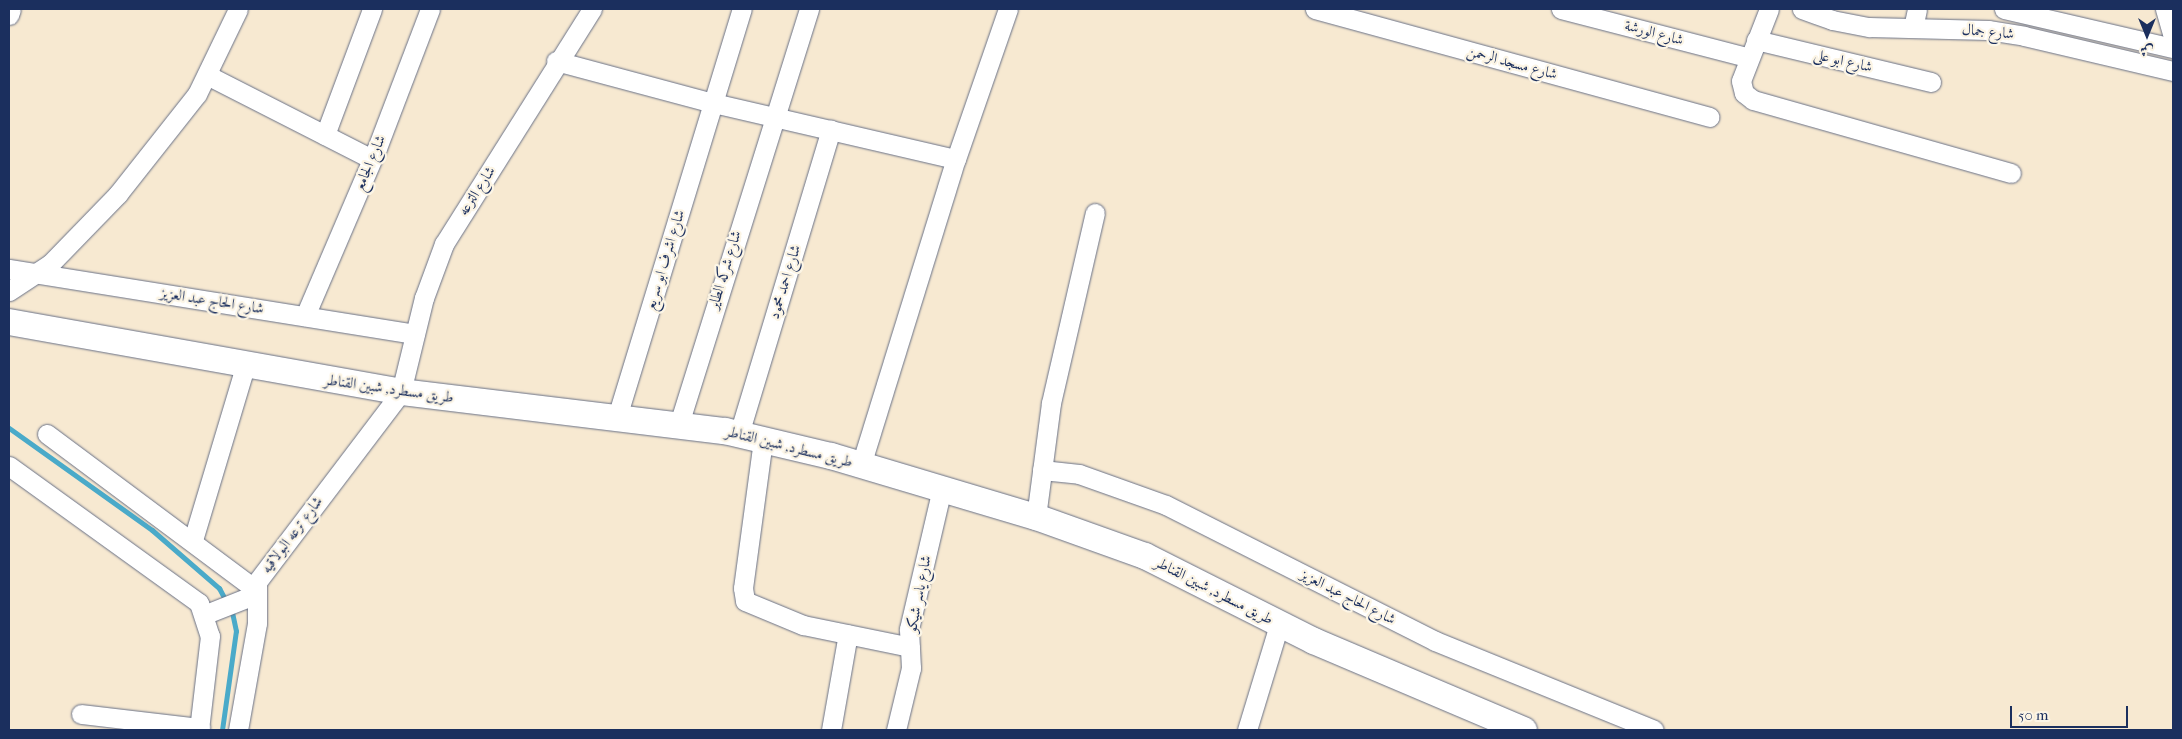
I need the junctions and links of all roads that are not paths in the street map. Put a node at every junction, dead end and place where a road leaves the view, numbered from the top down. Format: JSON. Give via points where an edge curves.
{"nodes":[{"id":1,"x":11,"y":9,"type":"edge"},
{"id":2,"x":238,"y":9,"type":"edge"},
{"id":3,"x":372,"y":9,"type":"edge"},
{"id":4,"x":430,"y":9,"type":"edge"},
{"id":5,"x":592,"y":9,"type":"edge"},
{"id":6,"x":742,"y":9,"type":"edge"},
{"id":7,"x":809,"y":9,"type":"edge"},
{"id":8,"x":1008,"y":9,"type":"edge"},
{"id":9,"x":1315,"y":9,"type":"edge"},
{"id":10,"x":1561,"y":9,"type":"edge"},
{"id":11,"x":1769,"y":9,"type":"edge"},
{"id":12,"x":1802,"y":9,"type":"edge"},
{"id":13,"x":1917,"y":9,"type":"edge"},
{"id":14,"x":2006,"y":9,"type":"edge"},
{"id":15,"x":2166,"y":9,"type":"edge"},
{"id":16,"x":9,"y":14,"type":"edge"},
{"id":17,"x":1913,"y":28,"type":"junction"},
{"id":18,"x":2173,"y":37,"type":"edge"},
{"id":19,"x":1756,"y":40,"type":"junction"},
{"id":20,"x":2173,"y":48,"type":"edge"},
{"id":21,"x":1747,"y":57,"type":"junction"},
{"id":22,"x":556,"y":61,"type":"junction"},
{"id":23,"x":2173,"y":71,"type":"edge"},
{"id":24,"x":207,"y":75,"type":"junction"},
{"id":25,"x":1931,"y":82,"type":"dead end"},
{"id":26,"x":713,"y":103,"type":"junction"},
{"id":27,"x":774,"y":117,"type":"junction"},
{"id":28,"x":1709,"y":117,"type":"dead end"},
{"id":29,"x":831,"y":130,"type":"junction"},
{"id":30,"x":326,"y":135,"type":"junction"},
{"id":31,"x":372,"y":159,"type":"junction"},
{"id":32,"x":956,"y":159,"type":"junction"},
{"id":33,"x":2011,"y":173,"type":"dead end"},
{"id":34,"x":1095,"y":214,"type":"dead end"},
{"id":35,"x":9,"y":269,"type":"edge"},
{"id":36,"x":36,"y":273,"type":"junction"},
{"id":37,"x":9,"y":291,"type":"edge"},
{"id":38,"x":305,"y":316,"type":"junction"},
{"id":39,"x":9,"y":322,"type":"edge"},
{"id":40,"x":414,"y":341,"type":"junction"},
{"id":41,"x":245,"y":367,"type":"junction"},
{"id":42,"x":404,"y":385,"type":"junction"},
{"id":43,"x":617,"y":417,"type":"junction"},
{"id":44,"x":679,"y":424,"type":"junction"},
{"id":45,"x":47,"y":434,"type":"dead end"},
{"id":46,"x":751,"y":437,"type":"junction"},
{"id":47,"x":861,"y":465,"type":"junction"},
{"id":48,"x":9,"y":466,"type":"edge"},
{"id":49,"x":1041,"y":475,"type":"junction"},
{"id":50,"x":942,"y":488,"type":"junction"},
{"id":51,"x":1036,"y":511,"type":"junction"},
{"id":52,"x":193,"y":540,"type":"junction"},
{"id":53,"x":251,"y":594,"type":"junction"},
{"id":54,"x":210,"y":612,"type":"junction"},
{"id":55,"x":1279,"y":625,"type":"junction"},
{"id":56,"x":848,"y":634,"type":"junction"},
{"id":57,"x":910,"y":647,"type":"junction"},
{"id":58,"x":81,"y":714,"type":"dead end"},
{"id":59,"x":199,"y":729,"type":"edge"},
{"id":60,"x":238,"y":730,"type":"edge"},
{"id":61,"x":831,"y":730,"type":"edge"},
{"id":62,"x":896,"y":730,"type":"edge"},
{"id":63,"x":1247,"y":730,"type":"edge"},
{"id":64,"x":1524,"y":730,"type":"edge"},
{"id":65,"x":1654,"y":730,"type":"edge"}],
"edges":[{"from":1,"to":16,"type":"street"},
{"from":2,"to":24,"type":"street"},
{"from":3,"to":30,"type":"street"},
{"from":4,"to":31,"type":"street","name":"شارع الجامع"},
{"from":5,"to":22,"type":"street","name":"شارع الترعه"},
{"from":6,"to":26,"type":"street","name":"شارع اشرف ابو سريع"},
{"from":7,"to":27,"type":"street","name":"شارع شركه الطاير"},
{"from":8,"to":32,"type":"street"},
{"from":9,"to":28,"type":"street","name":"شارع مسجد الرحمن"},
{"from":10,"to":21,"type":"street","name":"شارع الورشة"},
{"from":11,"to":19,"type":"street"},
{"from":12,"to":17,"type":"street","name":"شارع جمال","via":[[1832,20]]},
{"from":13,"to":17,"type":"street"},
{"from":14,"to":20,"type":"street"},
{"from":15,"to":18,"type":"street"},
{"from":17,"to":23,"type":"street","name":"شارع جمال","via":[[1988,30]]},
{"from":19,"to":21,"type":"street"},
{"from":19,"to":25,"type":"street","name":"شارع ابو على"},
{"from":21,"to":33,"type":"street","via":[[1741,81],[1744,93],[1753,100]]},
{"from":22,"to":26,"type":"street"},
{"from":22,"to":40,"type":"street","name":"شارع الترعه","via":[[444,244]]},
{"from":24,"to":30,"type":"street"},
{"from":24,"to":36,"type":"street","via":[[118,194]]},
{"from":26,"to":27,"type":"street"},
{"from":26,"to":43,"type":"street","name":"شارع اشرف ابو سريع"},
{"from":27,"to":29,"type":"street"},
{"from":27,"to":44,"type":"street","name":"شارع شركه الطاير"},
{"from":29,"to":32,"type":"street"},
{"from":29,"to":46,"type":"street","name":"شارع احمد محمود"},
{"from":30,"to":31,"type":"street"},
{"from":31,"to":38,"type":"street","name":"شارع الجامع"},
{"from":32,"to":47,"type":"street"},
{"from":34,"to":49,"type":"street","via":[[1051,403]]},
{"from":35,"to":36,"type":"street","name":"شارع الحاج عبد العزيز"},
{"from":36,"to":37,"type":"street"},
{"from":36,"to":38,"type":"street","name":"شارع الحاج عبد العزيز"},
{"from":38,"to":40,"type":"street","name":"شارع الحاج عبد العزيز"},
{"from":39,"to":41,"type":"main road","name":"طريق مسطرد, شبين القناطر"},
{"from":40,"to":42,"type":"street","name":"شارع الترعه"},
{"from":41,"to":42,"type":"main road","name":"طريق مسطرد, شبين القناطر"},
{"from":41,"to":52,"type":"street"},
{"from":42,"to":43,"type":"main road","name":"طريق مسطرد, شبين القناطر"},
{"from":42,"to":53,"type":"street","name":"شارع ترعه البولاقيه"},
{"from":43,"to":44,"type":"main road","name":"طريق مسطرد, شبين القناطر"},
{"from":44,"to":46,"type":"main road","name":"طريق مسطرد, شبين القناطر"},
{"from":45,"to":52,"type":"street"},
{"from":46,"to":47,"type":"main road","name":"طريق مسطرد, شبين القناطر"},
{"from":46,"to":56,"type":"street","name":"شارع احمد محمود","via":[[742,588],[745,602],[803,625]]},
{"from":47,"to":50,"type":"main road","name":"طريق مسطرد, شبين القناطر"},
{"from":48,"to":54,"type":"street","via":[[190,594]]},
{"from":49,"to":51,"type":"street"},
{"from":49,"to":65,"type":"street","name":"شارع الحاج عبد العزيز","via":[[1079,474],[1166,505],[1435,641]]},
{"from":50,"to":51,"type":"main road","name":"طريق مسطرد, شبين القناطر"},
{"from":50,"to":57,"type":"street","name":"شارع ياسر شيكو","via":[[909,629]]},
{"from":51,"to":55,"type":"main road","name":"طريق مسطرد, شبين القناطر","via":[[1145,556]]},
{"from":52,"to":53,"type":"street"},
{"from":53,"to":54,"type":"street"},
{"from":53,"to":60,"type":"street","via":[[257,623]]},
{"from":54,"to":59,"type":"street"},
{"from":55,"to":63,"type":"street"},
{"from":55,"to":64,"type":"main road","name":"طريق مسطرد, شبين القناطر"},
{"from":56,"to":57,"type":"street"},
{"from":56,"to":61,"type":"street"},
{"from":57,"to":62,"type":"street","name":"شارع ياسر شيكو","via":[[911,668]]},
{"from":58,"to":59,"type":"street"}]}
